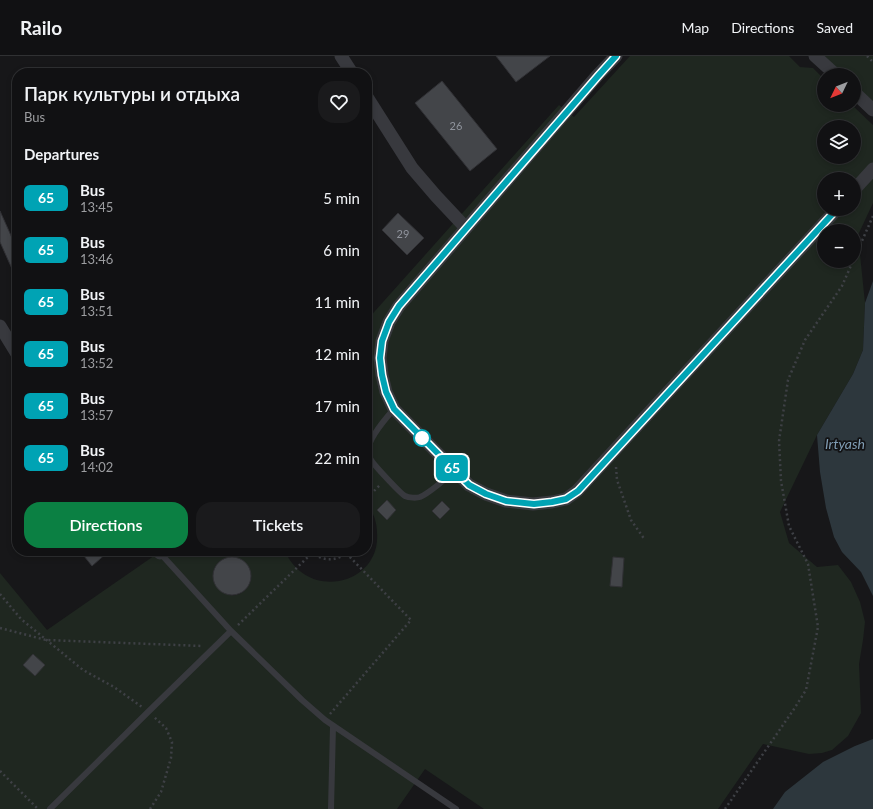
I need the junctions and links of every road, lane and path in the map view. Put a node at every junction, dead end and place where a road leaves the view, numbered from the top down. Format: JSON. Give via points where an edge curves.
{"nodes":[{"id":1,"x":341,"y":56,"type":"edge"},
{"id":2,"x":616,"y":56,"type":"edge"},
{"id":3,"x":816,"y":56,"type":"edge"},
{"id":4,"x":867,"y":56,"type":"edge"},
{"id":5,"x":873,"y":62,"type":"edge"},
{"id":6,"x":349,"y":68,"type":"edge"},
{"id":7,"x":829,"y":68,"type":"edge"},
{"id":8,"x":861,"y":99,"type":"edge"},
{"id":9,"x":372,"y":105,"type":"edge"},
{"id":10,"x":873,"y":110,"type":"edge"},
{"id":11,"x":873,"y":169,"type":"edge"},
{"id":12,"x":861,"y":182,"type":"edge"},
{"id":13,"x":831,"y":216,"type":"edge"},
{"id":14,"x":873,"y":216,"type":"edge"},
{"id":15,"x":466,"y":228,"type":"junction"},
{"id":16,"x":861,"y":244,"type":"edge"},
{"id":17,"x":850,"y":268,"type":"edge"},
{"id":18,"x":0,"y":326,"type":"edge"},
{"id":19,"x":12,"y":346,"type":"edge"},
{"id":20,"x":394,"y":409,"type":"junction"},
{"id":21,"x":372,"y":440,"type":"edge"},
{"id":22,"x":615,"y":451,"type":"junction"},
{"id":23,"x":372,"y":461,"type":"edge"},
{"id":24,"x":455,"y":470,"type":"junction"},
{"id":25,"x":387,"y":478,"type":"junction"},
{"id":26,"x":372,"y":493,"type":"edge"},
{"id":27,"x":645,"y":540,"type":"dead end"},
{"id":28,"x":163,"y":556,"type":"edge"},
{"id":29,"x":307,"y":556,"type":"edge"},
{"id":30,"x":317,"y":556,"type":"edge"},
{"id":31,"x":341,"y":556,"type":"edge"},
{"id":32,"x":351,"y":556,"type":"edge"},
{"id":33,"x":0,"y":594,"type":"edge"},
{"id":34,"x":0,"y":628,"type":"edge"},
{"id":35,"x":231,"y":631,"type":"junction"},
{"id":36,"x":46,"y":640,"type":"junction"},
{"id":37,"x":215,"y":647,"type":"junction"},
{"id":38,"x":148,"y":712,"type":"junction"},
{"id":39,"x":325,"y":720,"type":"junction"},
{"id":40,"x":334,"y":726,"type":"junction"},
{"id":41,"x":0,"y":771,"type":"edge"},
{"id":42,"x":38,"y":809,"type":"edge"},
{"id":43,"x":50,"y":809,"type":"edge"},
{"id":44,"x":150,"y":809,"type":"edge"},
{"id":45,"x":330,"y":809,"type":"edge"},
{"id":46,"x":456,"y":809,"type":"edge"},
{"id":47,"x":725,"y":809,"type":"edge"}],
"edges":[{"from":1,"to":6,"type":"street"},
{"from":2,"to":15,"type":"street"},
{"from":3,"to":7,"type":"street"},
{"from":4,"to":5,"type":"path"},
{"from":8,"to":10,"type":"street"},
{"from":9,"to":15,"type":"street","via":[[412,168]]},
{"from":11,"to":12,"type":"street"},
{"from":13,"to":22,"type":"street"},
{"from":14,"to":16,"type":"path"},
{"from":15,"to":20,"type":"street","via":[[399,306],[389,322],[382,341],[380,358],[386,392]]},
{"from":17,"to":47,"type":"path","via":[[842,286],[805,340],[788,380],[779,441],[781,481],[789,526],[808,564],[818,627],[806,690]]},
{"from":18,"to":19,"type":"street"},
{"from":20,"to":21,"type":"lane"},
{"from":20,"to":24,"type":"street"},
{"from":22,"to":24,"type":"street","via":[[578,491],[566,499],[552,502],[534,504],[506,501],[469,485]]},
{"from":22,"to":27,"type":"path","via":[[617,480],[631,520]]},
{"from":23,"to":25,"type":"lane"},
{"from":24,"to":25,"type":"lane","via":[[420,497],[412,498],[405,496]]},
{"from":25,"to":26,"type":"path"},
{"from":28,"to":35,"type":"lane"},
{"from":29,"to":35,"type":"path"},
{"from":30,"to":31,"type":"path","via":[[326,559]]},
{"from":32,"to":39,"type":"path","via":[[411,620]]},
{"from":33,"to":36,"type":"path","via":[[20,619]]},
{"from":34,"to":36,"type":"path"},
{"from":35,"to":37,"type":"lane"},
{"from":35,"to":39,"type":"lane"},
{"from":36,"to":37,"type":"path"},
{"from":36,"to":38,"type":"path","via":[[83,670],[114,687]]},
{"from":37,"to":38,"type":"lane"},
{"from":38,"to":43,"type":"lane"},
{"from":38,"to":44,"type":"path","via":[[166,728],[172,742],[171,758],[161,792]]},
{"from":39,"to":40,"type":"lane"},
{"from":40,"to":45,"type":"lane"},
{"from":40,"to":46,"type":"lane"},
{"from":41,"to":42,"type":"path"}]}
